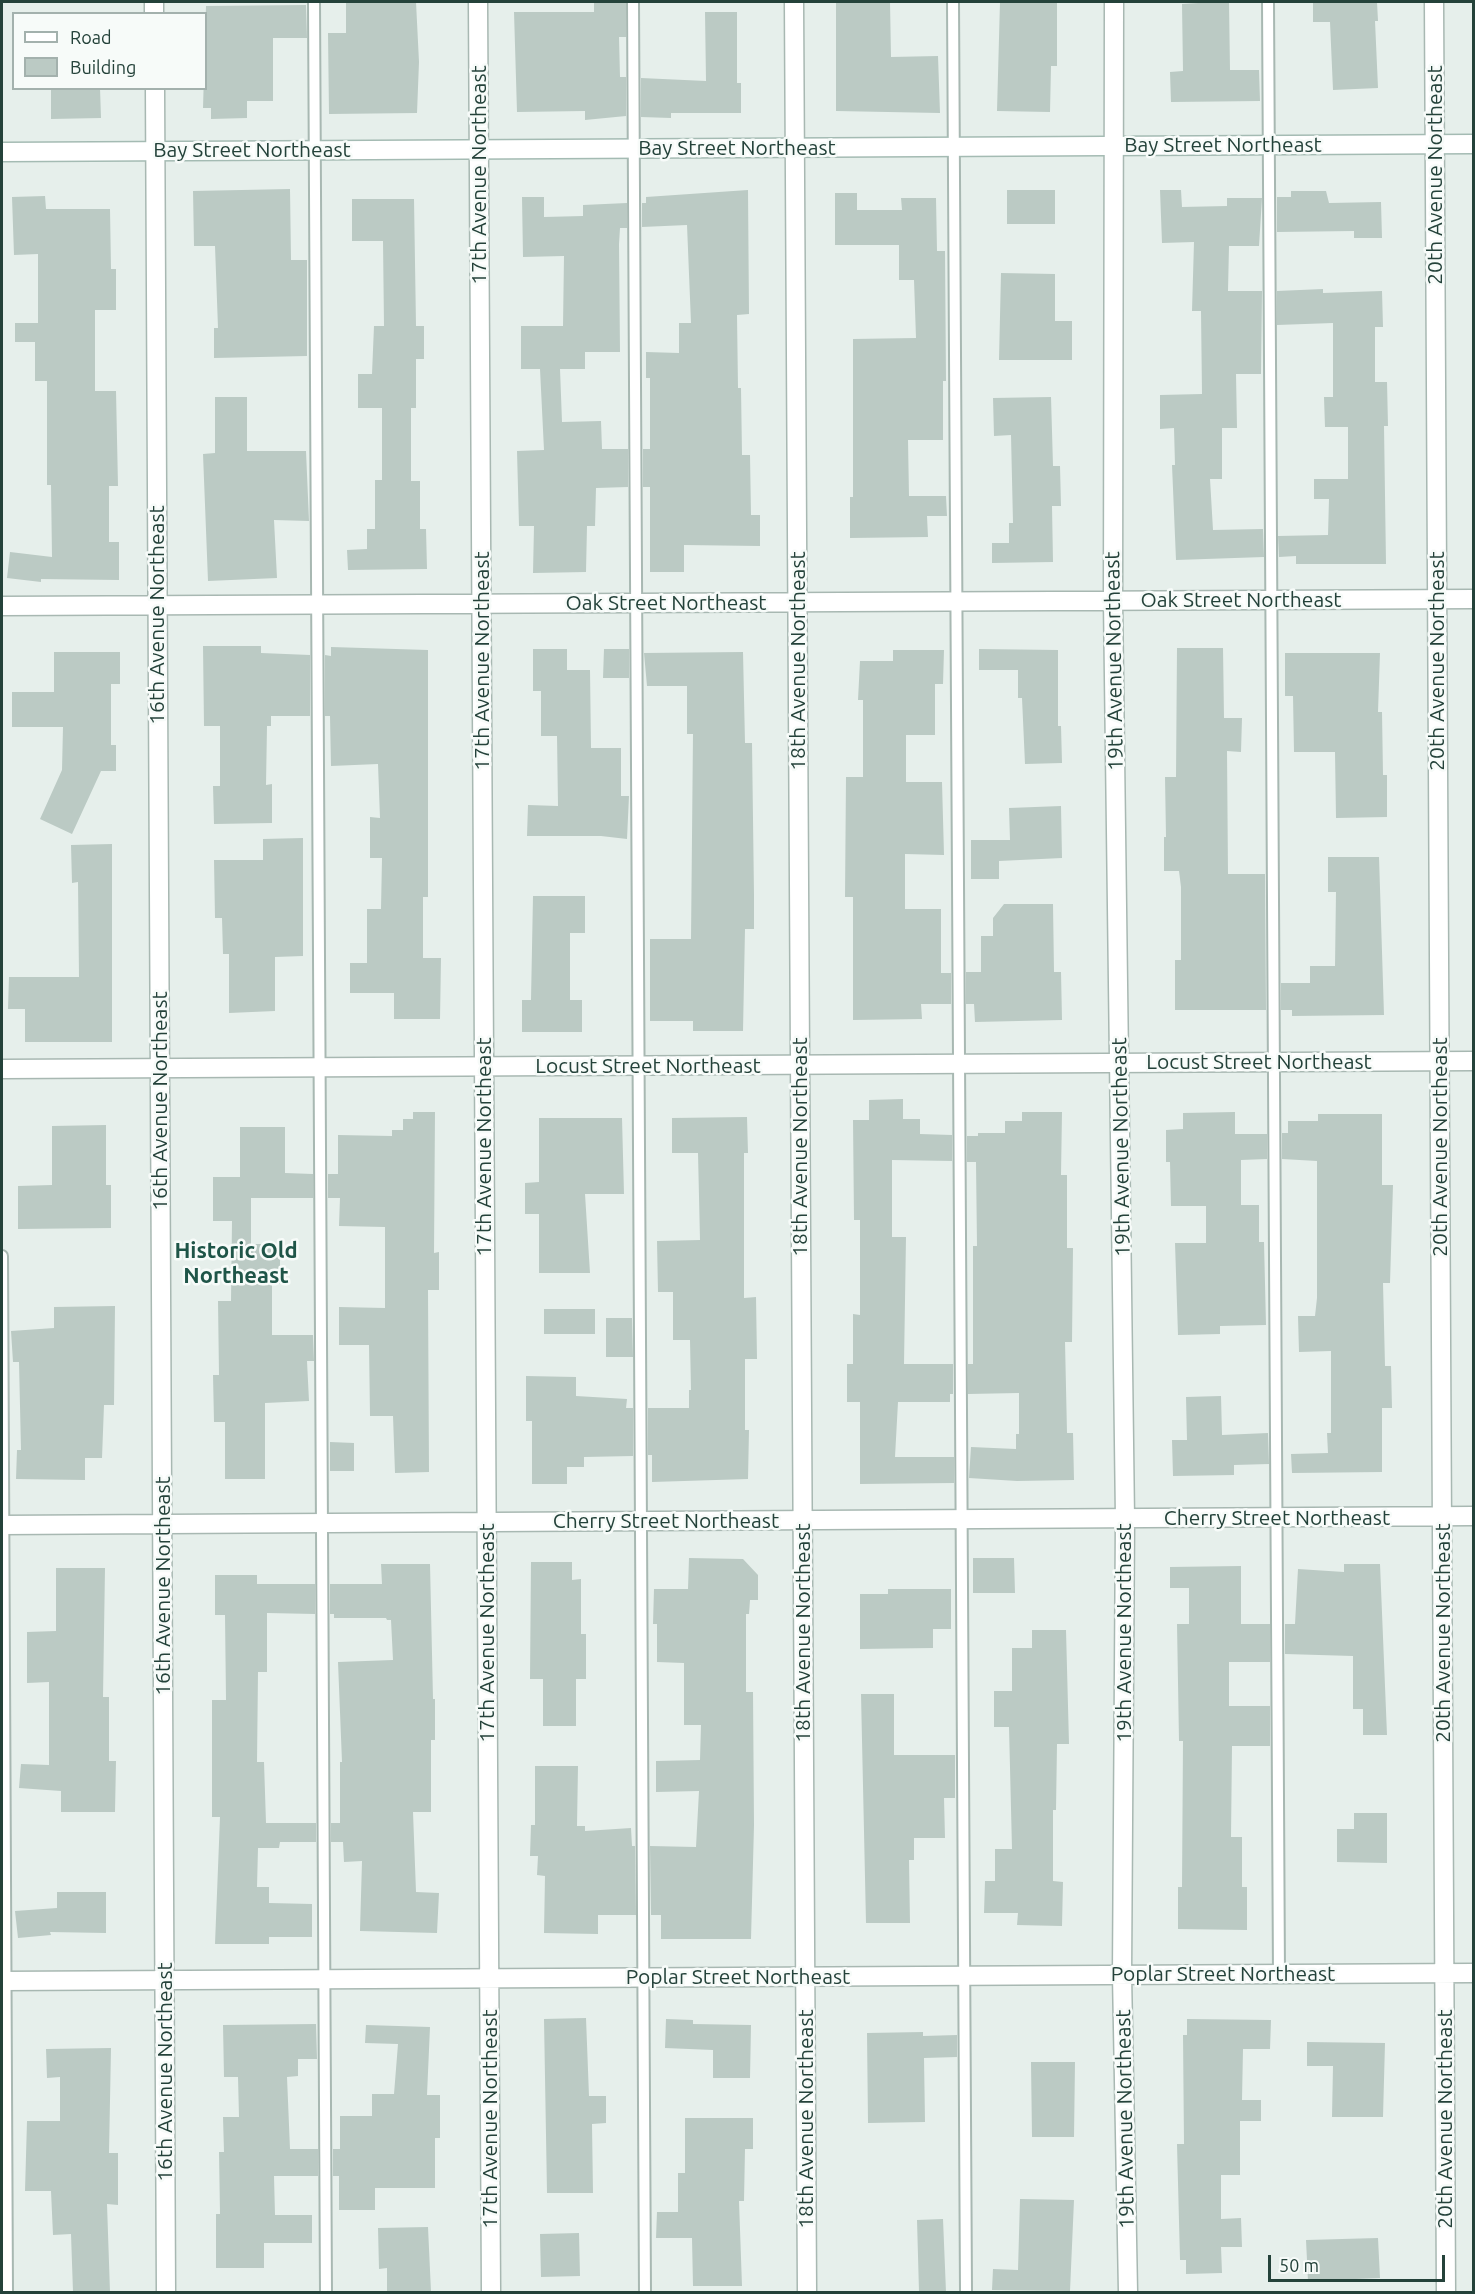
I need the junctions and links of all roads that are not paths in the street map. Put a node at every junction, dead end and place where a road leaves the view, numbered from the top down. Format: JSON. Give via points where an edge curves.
{"nodes":[{"id":1,"x":314,"y":2,"type":"edge"},
{"id":2,"x":478,"y":2,"type":"edge"},
{"id":3,"x":633,"y":2,"type":"edge"},
{"id":4,"x":794,"y":2,"type":"edge"},
{"id":5,"x":953,"y":2,"type":"edge"},
{"id":6,"x":1114,"y":2,"type":"edge"},
{"id":7,"x":1268,"y":2,"type":"edge"},
{"id":8,"x":1434,"y":2,"type":"edge"},
{"id":9,"x":154,"y":90,"type":"edge"},
{"id":10,"x":1434,"y":144,"type":"junction"},
{"id":11,"x":1473,"y":144,"type":"edge"},
{"id":12,"x":1269,"y":145,"type":"junction"},
{"id":13,"x":1115,"y":146,"type":"junction"},
{"id":14,"x":954,"y":147,"type":"junction"},
{"id":15,"x":634,"y":148,"type":"junction"},
{"id":16,"x":795,"y":148,"type":"junction"},
{"id":17,"x":479,"y":149,"type":"junction"},
{"id":18,"x":314,"y":150,"type":"junction"},
{"id":19,"x":155,"y":151,"type":"junction"},
{"id":20,"x":2,"y":152,"type":"edge"},
{"id":21,"x":1473,"y":598,"type":"edge"},
{"id":22,"x":1437,"y":599,"type":"junction"},
{"id":23,"x":1272,"y":600,"type":"junction"},
{"id":24,"x":956,"y":601,"type":"junction"},
{"id":25,"x":1113,"y":601,"type":"junction"},
{"id":26,"x":797,"y":602,"type":"junction"},
{"id":27,"x":636,"y":603,"type":"junction"},
{"id":28,"x":482,"y":604,"type":"junction"},
{"id":29,"x":317,"y":605,"type":"junction"},
{"id":30,"x":2,"y":606,"type":"edge"},
{"id":31,"x":157,"y":606,"type":"junction"},
{"id":32,"x":1473,"y":1061,"type":"edge"},
{"id":33,"x":1274,"y":1062,"type":"junction"},
{"id":34,"x":1439,"y":1062,"type":"junction"},
{"id":35,"x":1120,"y":1063,"type":"junction"},
{"id":36,"x":959,"y":1064,"type":"junction"},
{"id":37,"x":800,"y":1065,"type":"junction"},
{"id":38,"x":639,"y":1066,"type":"junction"},
{"id":39,"x":484,"y":1067,"type":"junction"},
{"id":40,"x":320,"y":1068,"type":"junction"},
{"id":41,"x":2,"y":1069,"type":"edge"},
{"id":42,"x":160,"y":1069,"type":"junction"},
{"id":43,"x":2,"y":1256,"type":"edge"},
{"id":44,"x":1473,"y":1516,"type":"edge"},
{"id":45,"x":1442,"y":1517,"type":"junction"},
{"id":46,"x":1125,"y":1518,"type":"junction"},
{"id":47,"x":1276,"y":1518,"type":"junction"},
{"id":48,"x":961,"y":1519,"type":"junction"},
{"id":49,"x":802,"y":1520,"type":"junction"},
{"id":50,"x":641,"y":1521,"type":"junction"},
{"id":51,"x":486,"y":1522,"type":"junction"},
{"id":52,"x":322,"y":1523,"type":"junction"},
{"id":53,"x":162,"y":1524,"type":"junction"},
{"id":54,"x":2,"y":1525,"type":"edge"},
{"id":55,"x":1444,"y":1973,"type":"junction"},
{"id":56,"x":1473,"y":1973,"type":"edge"},
{"id":57,"x":1279,"y":1974,"type":"junction"},
{"id":58,"x":1122,"y":1975,"type":"junction"},
{"id":59,"x":964,"y":1976,"type":"junction"},
{"id":60,"x":805,"y":1977,"type":"junction"},
{"id":61,"x":489,"y":1978,"type":"junction"},
{"id":62,"x":644,"y":1978,"type":"junction"},
{"id":63,"x":324,"y":1979,"type":"junction"},
{"id":64,"x":165,"y":1980,"type":"junction"},
{"id":65,"x":3,"y":1981,"type":"edge"},
{"id":66,"x":7,"y":2292,"type":"edge"},
{"id":67,"x":166,"y":2292,"type":"edge"},
{"id":68,"x":326,"y":2292,"type":"edge"},
{"id":69,"x":491,"y":2292,"type":"edge"},
{"id":70,"x":645,"y":2292,"type":"edge"},
{"id":71,"x":807,"y":2292,"type":"edge"},
{"id":72,"x":966,"y":2292,"type":"edge"},
{"id":73,"x":1128,"y":2292,"type":"edge"},
{"id":74,"x":1446,"y":2292,"type":"edge"}],
"edges":[{"from":1,"to":18,"type":"lane"},
{"from":2,"to":17,"type":"street","name":"17th Avenue Northeast"},
{"from":3,"to":15,"type":"lane"},
{"from":4,"to":16,"type":"street","name":"18th Avenue Northeast"},
{"from":5,"to":14,"type":"lane"},
{"from":6,"to":13,"type":"street","name":"19th Avenue Northeast"},
{"from":7,"to":12,"type":"lane"},
{"from":8,"to":10,"type":"street","name":"20th Avenue Northeast"},
{"from":9,"to":19,"type":"street","name":"16th Avenue Northeast"},
{"from":10,"to":11,"type":"street","name":"Bay Street Northeast"},
{"from":10,"to":12,"type":"street","name":"Bay Street Northeast"},
{"from":10,"to":22,"type":"street","name":"20th Avenue Northeast"},
{"from":12,"to":13,"type":"street","name":"Bay Street Northeast"},
{"from":12,"to":23,"type":"lane"},
{"from":13,"to":14,"type":"street","name":"Bay Street Northeast"},
{"from":13,"to":25,"type":"street","name":"19th Avenue Northeast"},
{"from":14,"to":16,"type":"street","name":"Bay Street Northeast"},
{"from":14,"to":24,"type":"lane"},
{"from":15,"to":16,"type":"street","name":"Bay Street Northeast"},
{"from":15,"to":17,"type":"street","name":"Bay Street Northeast"},
{"from":15,"to":27,"type":"lane"},
{"from":16,"to":26,"type":"street","name":"18th Avenue Northeast"},
{"from":17,"to":18,"type":"street","name":"Bay Street Northeast"},
{"from":17,"to":28,"type":"street","name":"17th Avenue Northeast"},
{"from":18,"to":19,"type":"street","name":"Bay Street Northeast"},
{"from":18,"to":29,"type":"lane"},
{"from":19,"to":20,"type":"street","name":"Bay Street Northeast"},
{"from":19,"to":31,"type":"street","name":"16th Avenue Northeast"},
{"from":21,"to":22,"type":"street","name":"Oak Street Northeast"},
{"from":22,"to":23,"type":"street","name":"Oak Street Northeast"},
{"from":22,"to":34,"type":"street","name":"20th Avenue Northeast"},
{"from":23,"to":25,"type":"street","name":"Oak Street Northeast"},
{"from":23,"to":33,"type":"lane"},
{"from":24,"to":25,"type":"street","name":"Oak Street Northeast"},
{"from":24,"to":26,"type":"street","name":"Oak Street Northeast"},
{"from":24,"to":36,"type":"lane"},
{"from":25,"to":35,"type":"street","name":"19th Avenue Northeast"},
{"from":26,"to":27,"type":"street","name":"Oak Street Northeast"},
{"from":26,"to":37,"type":"street","name":"18th Avenue Northeast"},
{"from":27,"to":28,"type":"street","name":"Oak Street Northeast"},
{"from":27,"to":38,"type":"lane"},
{"from":28,"to":29,"type":"street","name":"Oak Street Northeast"},
{"from":28,"to":39,"type":"street","name":"17th Avenue Northeast"},
{"from":29,"to":31,"type":"street","name":"Oak Street Northeast"},
{"from":29,"to":40,"type":"lane"},
{"from":30,"to":31,"type":"street","name":"Oak Street Northeast"},
{"from":31,"to":42,"type":"street","name":"16th Avenue Northeast"},
{"from":32,"to":34,"type":"street","name":"Locust Street Northeast"},
{"from":33,"to":34,"type":"street","name":"Locust Street Northeast"},
{"from":33,"to":35,"type":"street","name":"Locust Street Northeast"},
{"from":33,"to":47,"type":"lane"},
{"from":34,"to":45,"type":"street","name":"20th Avenue Northeast"},
{"from":35,"to":36,"type":"street","name":"Locust Street Northeast"},
{"from":35,"to":46,"type":"street","name":"19th Avenue Northeast"},
{"from":36,"to":37,"type":"street","name":"Locust Street Northeast"},
{"from":36,"to":48,"type":"lane"},
{"from":37,"to":38,"type":"street","name":"Locust Street Northeast"},
{"from":37,"to":49,"type":"street","name":"18th Avenue Northeast"},
{"from":38,"to":39,"type":"street","name":"Locust Street Northeast"},
{"from":38,"to":50,"type":"lane"},
{"from":39,"to":40,"type":"street","name":"Locust Street Northeast"},
{"from":39,"to":51,"type":"street","name":"17th Avenue Northeast"},
{"from":40,"to":42,"type":"street","name":"Locust Street Northeast"},
{"from":40,"to":52,"type":"lane"},
{"from":41,"to":42,"type":"street","name":"Locust Street Northeast"},
{"from":42,"to":53,"type":"street","name":"16th Avenue Northeast"},
{"from":43,"to":54,"type":"lane"},
{"from":44,"to":45,"type":"street","name":"Cherry Street Northeast"},
{"from":45,"to":47,"type":"street","name":"Cherry Street Northeast"},
{"from":45,"to":55,"type":"street","name":"20th Avenue Northeast"},
{"from":46,"to":47,"type":"street","name":"Cherry Street Northeast"},
{"from":46,"to":48,"type":"street","name":"Cherry Street Northeast"},
{"from":46,"to":58,"type":"street","name":"19th Avenue Northeast"},
{"from":47,"to":57,"type":"lane"},
{"from":48,"to":49,"type":"street","name":"Cherry Street Northeast"},
{"from":48,"to":59,"type":"lane"},
{"from":49,"to":50,"type":"street","name":"Cherry Street Northeast"},
{"from":49,"to":60,"type":"street","name":"18th Avenue Northeast"},
{"from":50,"to":51,"type":"street","name":"Cherry Street Northeast"},
{"from":50,"to":62,"type":"lane"},
{"from":51,"to":52,"type":"street","name":"Cherry Street Northeast"},
{"from":51,"to":61,"type":"street","name":"17th Avenue Northeast"},
{"from":52,"to":53,"type":"street","name":"Cherry Street Northeast"},
{"from":52,"to":63,"type":"lane"},
{"from":53,"to":54,"type":"street","name":"Cherry Street Northeast"},
{"from":53,"to":64,"type":"street","name":"16th Avenue Northeast"},
{"from":54,"to":65,"type":"lane"},
{"from":55,"to":56,"type":"street","name":"Poplar Street Northeast"},
{"from":55,"to":57,"type":"street","name":"Poplar Street Northeast"},
{"from":55,"to":74,"type":"street","name":"20th Avenue Northeast"},
{"from":57,"to":58,"type":"street","name":"Poplar Street Northeast"},
{"from":58,"to":59,"type":"street","name":"Poplar Street Northeast"},
{"from":58,"to":73,"type":"street","name":"19th Avenue Northeast"},
{"from":59,"to":60,"type":"street","name":"Poplar Street Northeast"},
{"from":59,"to":72,"type":"lane"},
{"from":60,"to":62,"type":"street","name":"Poplar Street Northeast"},
{"from":60,"to":71,"type":"street","name":"18th Avenue Northeast"},
{"from":61,"to":62,"type":"street","name":"Poplar Street Northeast"},
{"from":61,"to":63,"type":"street","name":"Poplar Street Northeast"},
{"from":61,"to":69,"type":"street","name":"17th Avenue Northeast"},
{"from":62,"to":70,"type":"lane"},
{"from":63,"to":64,"type":"street","name":"Poplar Street Northeast"},
{"from":63,"to":68,"type":"lane"},
{"from":64,"to":65,"type":"street","name":"Poplar Street Northeast"},
{"from":64,"to":67,"type":"street","name":"16th Avenue Northeast"},
{"from":65,"to":66,"type":"lane"}]}
